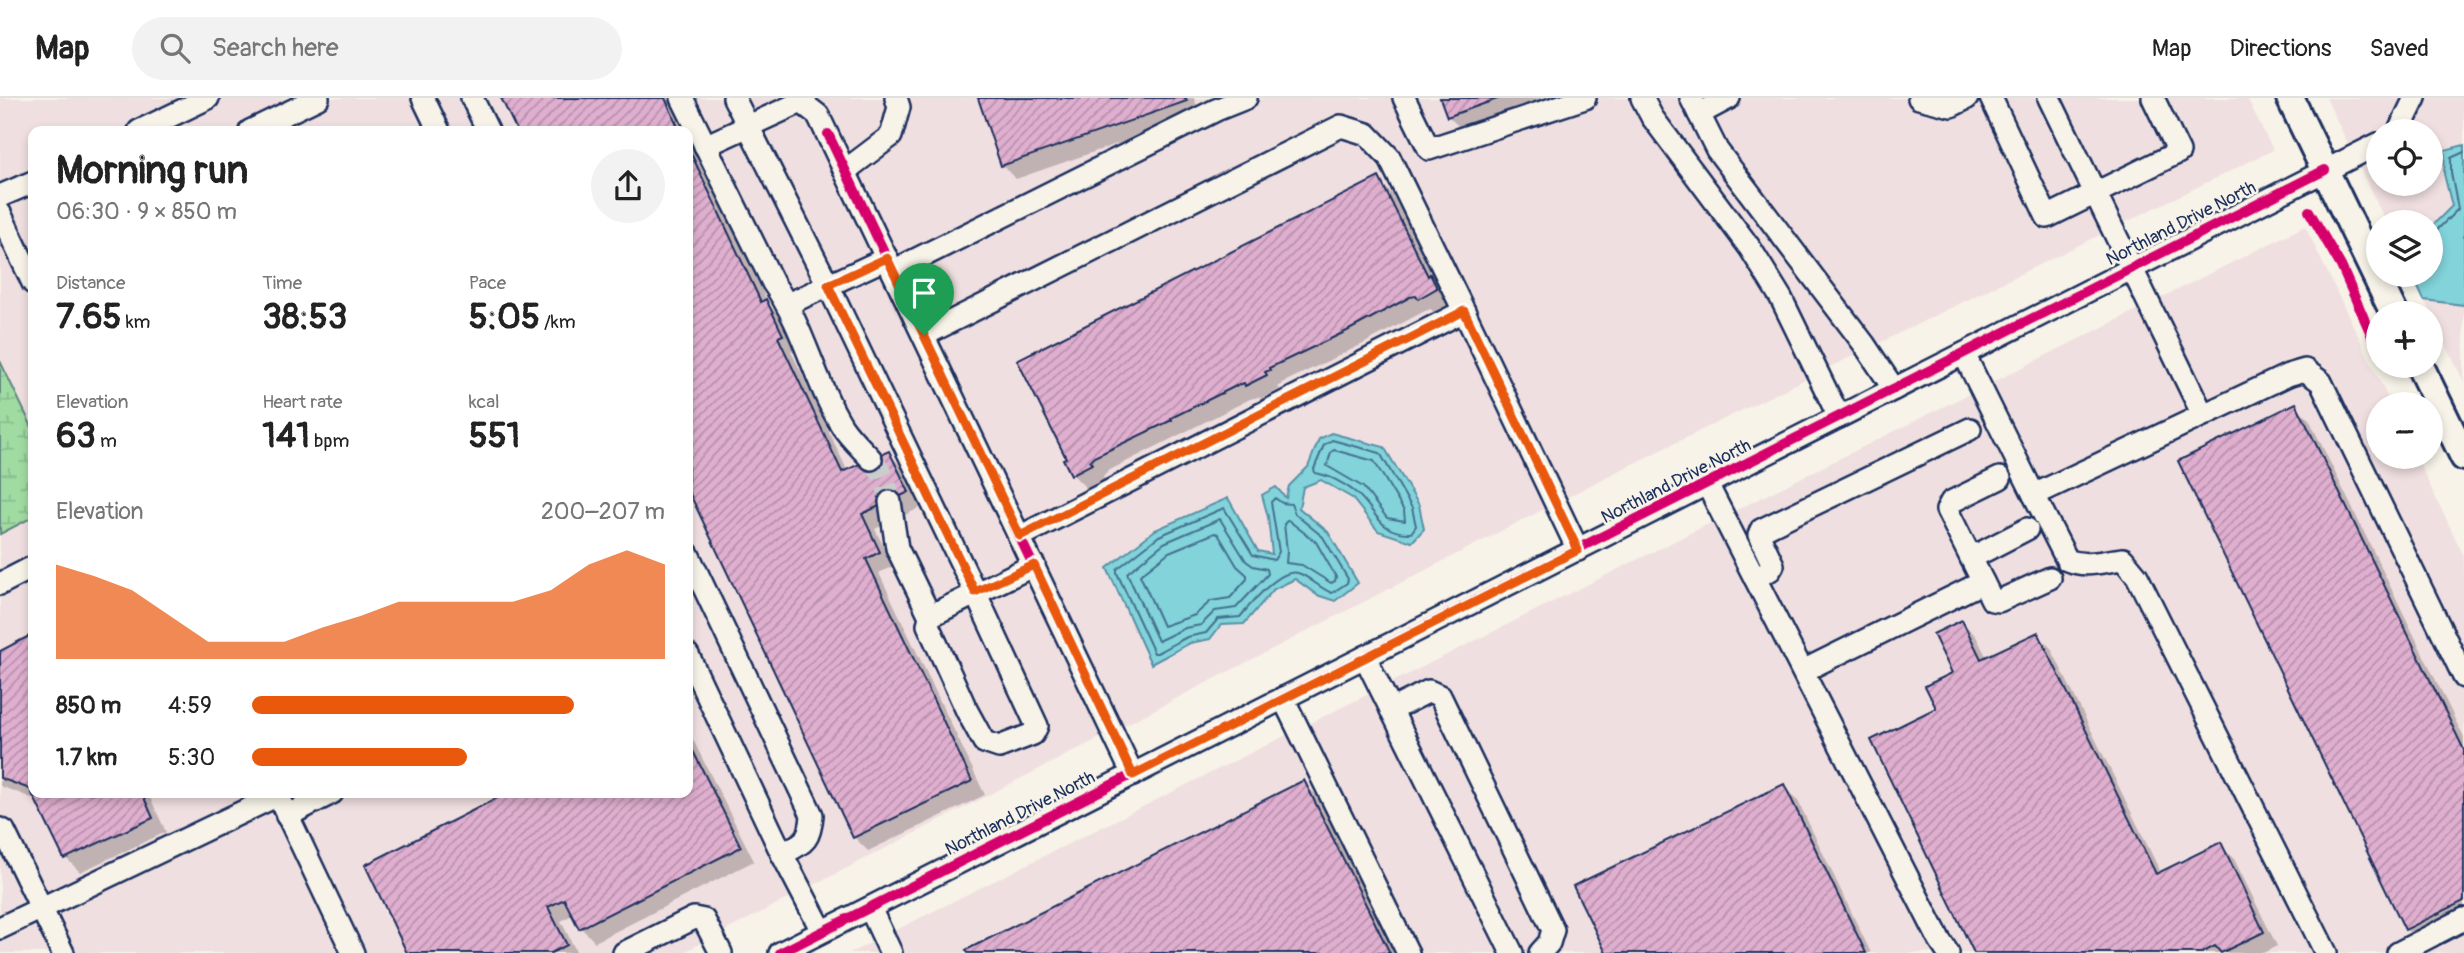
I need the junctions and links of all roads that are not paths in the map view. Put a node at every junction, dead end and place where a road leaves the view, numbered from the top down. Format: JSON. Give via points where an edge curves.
{"nodes":[{"id":1,"x":208,"y":98,"type":"edge"},
{"id":2,"x":318,"y":98,"type":"edge"},
{"id":3,"x":423,"y":98,"type":"edge"},
{"id":4,"x":472,"y":98,"type":"edge"},
{"id":5,"x":682,"y":98,"type":"edge"},
{"id":6,"x":734,"y":98,"type":"edge"},
{"id":7,"x":896,"y":98,"type":"edge"},
{"id":8,"x":1404,"y":98,"type":"edge"},
{"id":9,"x":1585,"y":98,"type":"edge"},
{"id":10,"x":1642,"y":98,"type":"edge"},
{"id":11,"x":1730,"y":98,"type":"edge"},
{"id":12,"x":1919,"y":98,"type":"edge"},
{"id":13,"x":1967,"y":98,"type":"edge"},
{"id":14,"x":1991,"y":98,"type":"edge"},
{"id":15,"x":2049,"y":98,"type":"edge"},
{"id":16,"x":2153,"y":98,"type":"edge"},
{"id":17,"x":2290,"y":98,"type":"edge"},
{"id":18,"x":2415,"y":98,"type":"edge"},
{"id":19,"x":1236,"y":100,"type":"edge"},
{"id":20,"x":1695,"y":106,"type":"edge"},
{"id":21,"x":2405,"y":119,"type":"edge"},
{"id":22,"x":149,"y":126,"type":"edge"},
{"id":23,"x":260,"y":126,"type":"edge"},
{"id":24,"x":437,"y":126,"type":"edge"},
{"id":25,"x":486,"y":126,"type":"edge"},
{"id":26,"x":747,"y":126,"type":"junction"},
{"id":27,"x":705,"y":146,"type":"junction"},
{"id":28,"x":2366,"y":150,"type":"edge"},
{"id":29,"x":846,"y":170,"type":"junction"},
{"id":30,"x":2325,"y":170,"type":"junction"},
{"id":31,"x":28,"y":184,"type":"edge"},
{"id":32,"x":2096,"y":194,"type":"junction"},
{"id":33,"x":0,"y":196,"type":"edge"},
{"id":34,"x":0,"y":214,"type":"edge"},
{"id":35,"x":890,"y":264,"type":"junction"},
{"id":36,"x":2131,"y":268,"type":"junction"},
{"id":37,"x":28,"y":272,"type":"edge"},
{"id":38,"x":828,"y":285,"type":"junction"},
{"id":39,"x":2388,"y":301,"type":"edge"},
{"id":40,"x":788,"y":304,"type":"junction"},
{"id":41,"x":1464,"y":311,"type":"junction"},
{"id":42,"x":924,"y":335,"type":"junction"},
{"id":43,"x":1964,"y":354,"type":"junction"},
{"id":44,"x":2426,"y":378,"type":"edge"},
{"id":45,"x":1894,"y":389,"type":"junction"},
{"id":46,"x":2203,"y":415,"type":"junction"},
{"id":47,"x":1839,"y":417,"type":"junction"},
{"id":48,"x":1970,"y":429,"type":"dead end"},
{"id":49,"x":2464,"y":457,"type":"edge"},
{"id":50,"x":871,"y":459,"type":"tunnel mouth"},
{"id":51,"x":2000,"y":478,"type":"dead end"},
{"id":52,"x":1707,"y":484,"type":"junction"},
{"id":53,"x":2034,"y":495,"type":"junction"},
{"id":54,"x":890,"y":502,"type":"tunnel mouth"},
{"id":55,"x":2027,"y":529,"type":"dead end"},
{"id":56,"x":1020,"y":536,"type":"junction"},
{"id":57,"x":1578,"y":550,"type":"junction"},
{"id":58,"x":1971,"y":558,"type":"junction"},
{"id":59,"x":1034,"y":565,"type":"junction"},
{"id":60,"x":693,"y":568,"type":"edge"},
{"id":61,"x":28,"y":570,"type":"edge"},
{"id":62,"x":1752,"y":571,"type":"junction"},
{"id":63,"x":2050,"y":578,"type":"dead end"},
{"id":64,"x":1983,"y":582,"type":"junction"},
{"id":65,"x":0,"y":584,"type":"edge"},
{"id":66,"x":975,"y":592,"type":"junction"},
{"id":67,"x":930,"y":616,"type":"junction"},
{"id":68,"x":1365,"y":657,"type":"junction"},
{"id":69,"x":693,"y":665,"type":"edge"},
{"id":70,"x":1803,"y":671,"type":"junction"},
{"id":71,"x":2464,"y":677,"type":"edge"},
{"id":72,"x":1283,"y":698,"type":"junction"},
{"id":73,"x":1391,"y":710,"type":"junction"},
{"id":74,"x":1133,"y":775,"type":"junction"},
{"id":75,"x":269,"y":798,"type":"edge"},
{"id":76,"x":279,"y":798,"type":"edge"},
{"id":77,"x":322,"y":798,"type":"edge"},
{"id":78,"x":287,"y":816,"type":"junction"},
{"id":79,"x":0,"y":829,"type":"edge"},
{"id":80,"x":782,"y":854,"type":"junction"},
{"id":81,"x":41,"y":908,"type":"junction"},
{"id":82,"x":870,"y":908,"type":"junction"},
{"id":83,"x":2464,"y":919,"type":"edge"},
{"id":84,"x":0,"y":928,"type":"edge"},
{"id":85,"x":822,"y":931,"type":"junction"},
{"id":86,"x":63,"y":953,"type":"edge"},
{"id":87,"x":353,"y":953,"type":"edge"},
{"id":88,"x":624,"y":953,"type":"edge"},
{"id":89,"x":721,"y":953,"type":"edge"},
{"id":90,"x":780,"y":953,"type":"edge"},
{"id":91,"x":891,"y":953,"type":"edge"},
{"id":92,"x":1408,"y":953,"type":"edge"},
{"id":93,"x":1512,"y":953,"type":"edge"},
{"id":94,"x":1540,"y":953,"type":"edge"},
{"id":95,"x":1948,"y":953,"type":"edge"},
{"id":96,"x":2326,"y":953,"type":"edge"},
{"id":97,"x":2398,"y":953,"type":"edge"}],
"edges":[{"from":1,"to":22,"type":"street"},
{"from":2,"to":23,"type":"street"},
{"from":3,"to":24,"type":"street"},
{"from":4,"to":25,"type":"street"},
{"from":5,"to":27,"type":"street"},
{"from":6,"to":26,"type":"street"},
{"from":7,"to":29,"type":"street","via":[[899,107],[891,135]]},
{"from":8,"to":9,"type":"street","via":[[1429,149]]},
{"from":10,"to":47,"type":"street","via":[[1651,117],[1751,248],[1781,298]]},
{"from":11,"to":20,"type":"street"},
{"from":12,"to":13,"type":"street","via":[[1951,106]]},
{"from":14,"to":32,"type":"street","via":[[2047,217]]},
{"from":15,"to":32,"type":"street"},
{"from":16,"to":32,"type":"street","via":[[2179,152]]},
{"from":17,"to":30,"type":"main road"},
{"from":18,"to":21,"type":"street"},
{"from":19,"to":35,"type":"street"},
{"from":20,"to":45,"type":"street","via":[[1717,150]]},
{"from":26,"to":27,"type":"street"},
{"from":26,"to":29,"type":"street","via":[[800,102],[818,114]]},
{"from":26,"to":38,"type":"street"},
{"from":27,"to":40,"type":"street","via":[[773,284]]},
{"from":28,"to":30,"type":"street","name":"Northland Drive North"},
{"from":29,"to":35,"type":"street"},
{"from":30,"to":36,"type":"street","name":"Northland Drive North"},
{"from":30,"to":39,"type":"main road"},
{"from":31,"to":33,"type":"street"},
{"from":32,"to":36,"type":"street"},
{"from":34,"to":37,"type":"street"},
{"from":35,"to":38,"type":"street"},
{"from":35,"to":42,"type":"street"},
{"from":36,"to":43,"type":"street","name":"Northland Drive North"},
{"from":36,"to":46,"type":"street"},
{"from":38,"to":40,"type":"street"},
{"from":38,"to":66,"type":"street"},
{"from":40,"to":50,"type":"street","via":[[841,423]]},
{"from":41,"to":42,"type":"street","via":[[1389,157],[1367,134],[1341,127]]},
{"from":41,"to":56,"type":"street"},
{"from":41,"to":57,"type":"street"},
{"from":42,"to":56,"type":"street"},
{"from":43,"to":45,"type":"street","name":"Northland Drive North"},
{"from":43,"to":53,"type":"street"},
{"from":44,"to":49,"type":"main road"},
{"from":45,"to":47,"type":"street","name":"Northland Drive North"},
{"from":46,"to":53,"type":"street"},
{"from":46,"to":71,"type":"street","via":[[2305,370],[2321,382]]},
{"from":47,"to":52,"type":"street","name":"Northland Drive North"},
{"from":48,"to":62,"type":"street","via":[[1761,530],[1773,565],[1770,570]]},
{"from":51,"to":58,"type":"street","via":[[1951,502],[1947,510]]},
{"from":52,"to":57,"type":"street","name":"Northland Drive North"},
{"from":52,"to":62,"type":"street"},
{"from":53,"to":96,"type":"street","via":[[2067,560],[2082,566],[2123,559],[2137,576]]},
{"from":54,"to":67,"type":"street","via":[[897,548]]},
{"from":55,"to":58,"type":"street"},
{"from":56,"to":59,"type":"street"},
{"from":57,"to":68,"type":"street","name":"Northland Drive North"},
{"from":58,"to":64,"type":"street"},
{"from":59,"to":66,"type":"street"},
{"from":59,"to":74,"type":"street"},
{"from":60,"to":80,"type":"street","via":[[812,815],[811,832],[804,843]]},
{"from":61,"to":65,"type":"street"},
{"from":62,"to":70,"type":"street"},
{"from":63,"to":64,"type":"street","via":[[1999,601],[1992,600]]},
{"from":64,"to":70,"type":"street"},
{"from":66,"to":67,"type":"street"},
{"from":66,"to":67,"type":"street","via":[[1037,726],[1033,734],[999,747],[984,742],[928,625]]},
{"from":68,"to":72,"type":"street","name":"Northland Drive North"},
{"from":68,"to":73,"type":"street"},
{"from":69,"to":80,"type":"street"},
{"from":70,"to":95,"type":"street"},
{"from":72,"to":74,"type":"street","name":"Northland Drive North"},
{"from":72,"to":92,"type":"street"},
{"from":73,"to":93,"type":"street"},
{"from":73,"to":94,"type":"street","via":[[1429,691],[1440,696],[1553,930]]},
{"from":74,"to":82,"type":"street","name":"Northland Drive North"},
{"from":75,"to":81,"type":"street"},
{"from":76,"to":78,"type":"street"},
{"from":77,"to":78,"type":"street"},
{"from":78,"to":87,"type":"street"},
{"from":79,"to":81,"type":"street"},
{"from":80,"to":85,"type":"street"},
{"from":81,"to":84,"type":"street"},
{"from":81,"to":86,"type":"street"},
{"from":82,"to":85,"type":"street","name":"Northland Drive North"},
{"from":82,"to":91,"type":"street"},
{"from":83,"to":97,"type":"street"},
{"from":85,"to":90,"type":"street","name":"Northland Drive North"},
{"from":88,"to":89,"type":"street","via":[[695,918],[704,920]]}]}
